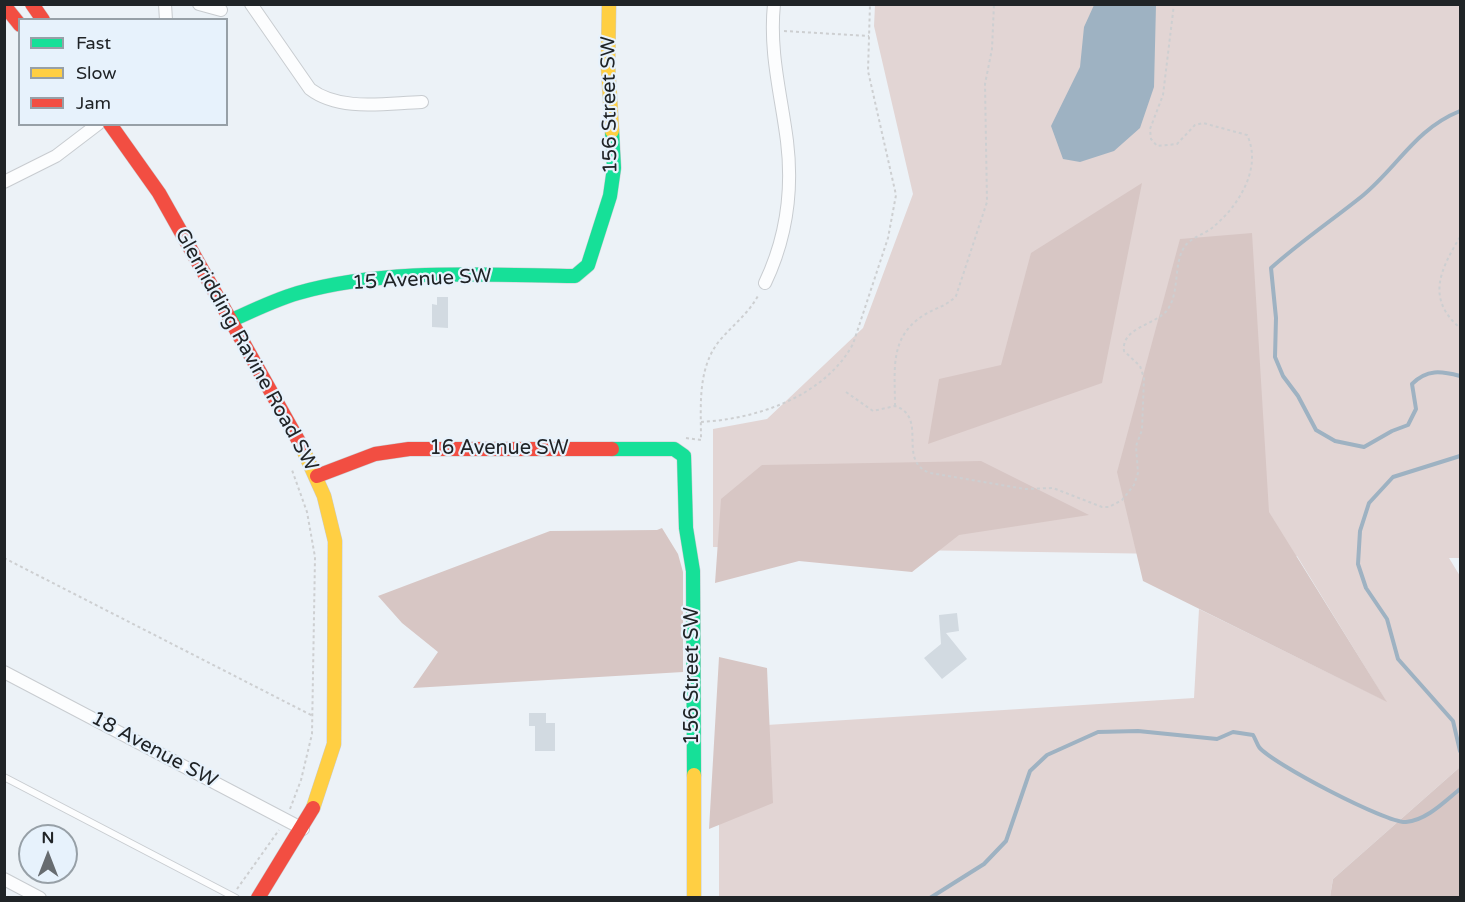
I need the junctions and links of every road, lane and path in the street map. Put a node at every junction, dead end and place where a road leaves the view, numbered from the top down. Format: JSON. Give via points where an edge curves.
{"nodes":[{"id":1,"x":32,"y":4,"type":"edge"},
{"id":2,"x":199,"y":4,"type":"edge"},
{"id":3,"x":251,"y":4,"type":"edge"},
{"id":4,"x":609,"y":4,"type":"edge"},
{"id":5,"x":774,"y":4,"type":"edge"},
{"id":6,"x":870,"y":4,"type":"edge"},
{"id":7,"x":994,"y":4,"type":"edge"},
{"id":8,"x":1174,"y":4,"type":"edge"},
{"id":9,"x":4,"y":5,"type":"edge"},
{"id":10,"x":219,"y":11,"type":"edge"},
{"id":11,"x":42,"y":18,"type":"edge"},
{"id":12,"x":18,"y":22,"type":"edge"},
{"id":13,"x":772,"y":30,"type":"junction"},
{"id":14,"x":868,"y":36,"type":"junction"},
{"id":15,"x":422,"y":102,"type":"dead end"},
{"id":16,"x":95,"y":126,"type":"edge"},
{"id":17,"x":111,"y":126,"type":"edge"},
{"id":18,"x":4,"y":182,"type":"edge"},
{"id":19,"x":1461,"y":237,"type":"edge"},
{"id":20,"x":582,"y":272,"type":"joint"},
{"id":21,"x":765,"y":283,"type":"joint"},
{"id":22,"x":230,"y":321,"type":"junction"},
{"id":23,"x":1461,"y":328,"type":"edge"},
{"id":24,"x":846,"y":392,"type":"dead end"},
{"id":25,"x":895,"y":406,"type":"junction"},
{"id":26,"x":701,"y":422,"type":"junction"},
{"id":27,"x":684,"y":438,"type":"dead end"},
{"id":28,"x":684,"y":456,"type":"joint"},
{"id":29,"x":292,"y":470,"type":"dead end"},
{"id":30,"x":317,"y":476,"type":"junction"},
{"id":31,"x":4,"y":558,"type":"edge"},
{"id":32,"x":4,"y":672,"type":"edge"},
{"id":33,"x":313,"y":716,"type":"junction"},
{"id":34,"x":4,"y":777,"type":"edge"},
{"id":35,"x":293,"y":804,"type":"dead end"},
{"id":36,"x":303,"y":829,"type":"junction"},
{"id":37,"x":276,"y":835,"type":"dead end"},
{"id":38,"x":4,"y":879,"type":"edge"},
{"id":39,"x":37,"y":897,"type":"edge"},
{"id":40,"x":234,"y":897,"type":"edge"},
{"id":41,"x":258,"y":897,"type":"edge"},
{"id":42,"x":694,"y":897,"type":"edge"}],
"edges":[{"from":1,"to":11,"type":"street"},
{"from":2,"to":10,"type":"street"},
{"from":3,"to":15,"type":"street","via":[[319,96],[343,103]]},
{"from":4,"to":20,"type":"street","name":"156 Street SW","via":[[614,168],[610,196],[588,265]]},
{"from":5,"to":13,"type":"street"},
{"from":6,"to":14,"type":"path"},
{"from":7,"to":25,"type":"path","via":[[992,49],[985,84],[985,210],[956,296],[914,322],[901,336],[895,366]]},
{"from":8,"to":25,"type":"path","via":[[1163,95],[1150,129],[1151,139],[1157,146],[1173,146],[1195,125],[1208,123],[1248,135],[1253,164],[1242,191],[1221,218],[1184,248],[1169,308],[1134,331],[1125,342],[1124,351],[1140,366],[1144,378],[1142,429],[1136,446],[1138,472],[1129,493],[1116,504],[1102,507],[1053,488],[1025,489],[930,473],[919,467],[913,456],[911,417]]},
{"from":9,"to":12,"type":"street"},
{"from":13,"to":14,"type":"path"},
{"from":13,"to":21,"type":"street","via":[[789,177],[785,228]]},
{"from":14,"to":26,"type":"path","via":[[870,85],[896,195],[888,238],[853,344],[827,377],[798,396],[734,417]]},
{"from":16,"to":18,"type":"street","via":[[56,156]]},
{"from":17,"to":22,"type":"street","name":"Glenridding Ravine Road SW","via":[[159,193]]},
{"from":19,"to":23,"type":"path","via":[[1447,259],[1439,283],[1443,310]]},
{"from":20,"to":22,"type":"street","name":"15 Avenue SW","via":[[575,276],[361,280],[304,291]]},
{"from":21,"to":26,"type":"path","via":[[750,310],[712,352],[701,387]]},
{"from":22,"to":30,"type":"street","name":"Glenridding Ravine Road SW"},
{"from":24,"to":25,"type":"path","via":[[873,411]]},
{"from":26,"to":27,"type":"path","via":[[701,440]]},
{"from":28,"to":30,"type":"street","name":"16 Avenue SW","via":[[674,449],[409,449],[375,454]]},
{"from":28,"to":42,"type":"street","name":"156 Street SW","via":[[686,528],[693,571]]},
{"from":29,"to":33,"type":"path","via":[[307,512],[315,557]]},
{"from":30,"to":36,"type":"street","name":"Glenridding Ravine Road SW","via":[[336,542],[335,718],[325,779]]},
{"from":31,"to":33,"type":"path"},
{"from":32,"to":36,"type":"street","name":"18 Avenue SW"},
{"from":33,"to":35,"type":"path","via":[[306,762]]},
{"from":34,"to":40,"type":"lane"},
{"from":36,"to":41,"type":"street","name":"Glenridding Ravine Road SW"},
{"from":37,"to":40,"type":"path"},
{"from":38,"to":39,"type":"street"}]}
